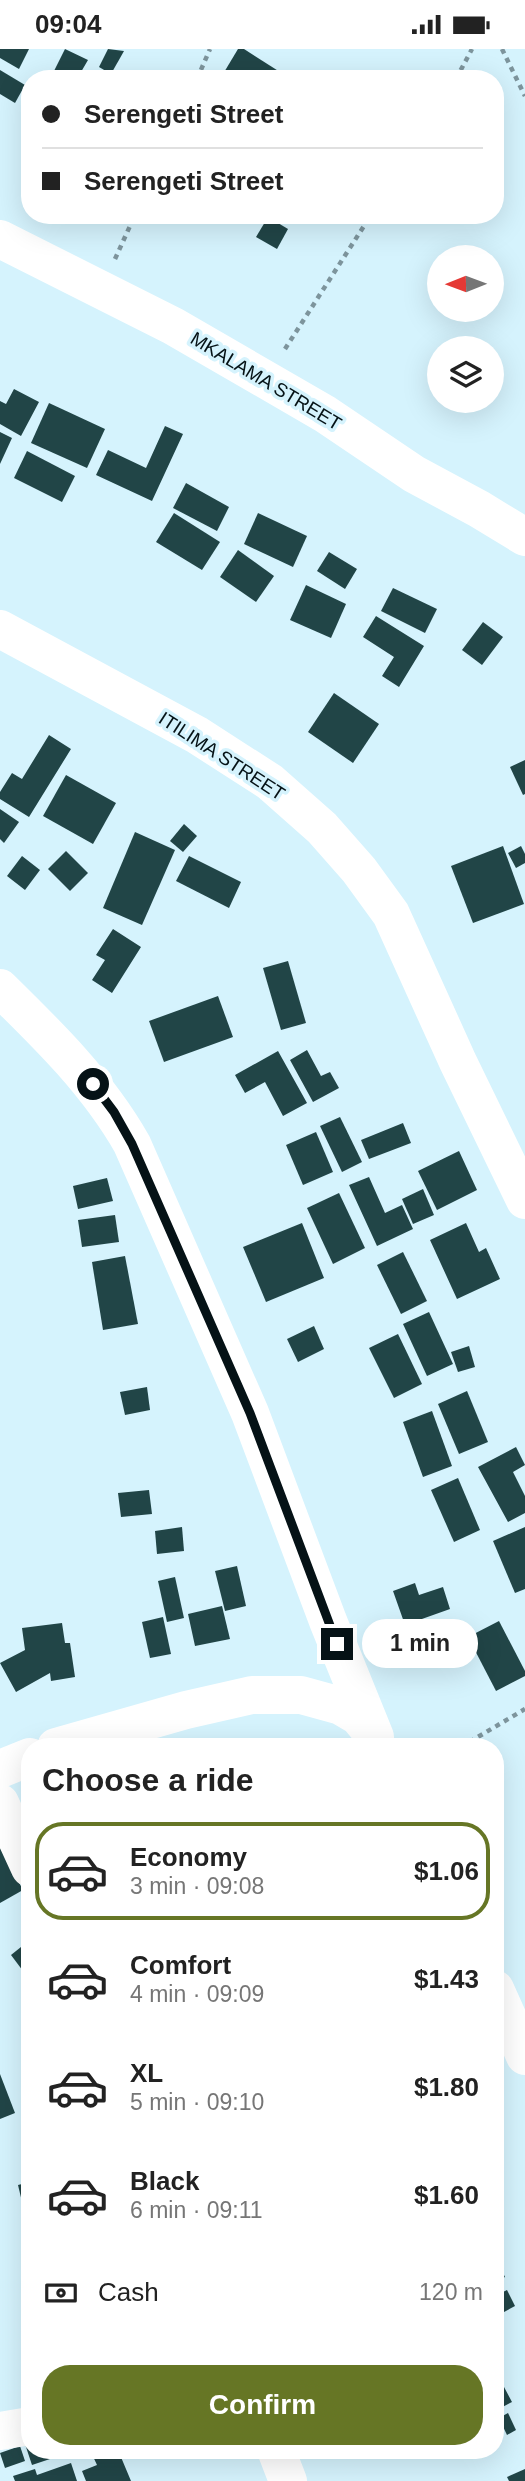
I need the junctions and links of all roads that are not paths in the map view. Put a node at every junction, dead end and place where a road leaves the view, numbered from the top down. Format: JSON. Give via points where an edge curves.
{"nodes":[{"id":1,"x":0,"y":239,"type":"edge"},
{"id":2,"x":525,"y":537,"type":"edge"},
{"id":3,"x":0,"y":629,"type":"edge"},
{"id":4,"x":0,"y":988,"type":"edge"},
{"id":5,"x":525,"y":1200,"type":"edge"},
{"id":6,"x":88,"y":1738,"type":"edge"},
{"id":7,"x":375,"y":1738,"type":"edge"},
{"id":8,"x":376,"y":1738,"type":"edge"},
{"id":9,"x":21,"y":1761,"type":"edge"},
{"id":10,"x":0,"y":1769,"type":"edge"},
{"id":11,"x":0,"y":1803,"type":"edge"},
{"id":12,"x":21,"y":1848,"type":"edge"},
{"id":13,"x":504,"y":2009,"type":"edge"},
{"id":14,"x":525,"y":2056,"type":"edge"},
{"id":15,"x":21,"y":2428,"type":"edge"},
{"id":16,"x":0,"y":2431,"type":"edge"},
{"id":17,"x":279,"y":2459,"type":"edge"},
{"id":18,"x":288,"y":2481,"type":"edge"}],
"edges":[{"from":1,"to":2,"type":"street","name":"MKALAMA STREET","via":[[173,326]]},
{"from":3,"to":5,"type":"street","name":"ITILIMA STREET","via":[[197,735],[270,782],[322,828],[391,914]]},
{"from":4,"to":8,"type":"street","via":[[93,1084],[132,1144],[250,1413]]},
{"from":6,"to":7,"type":"street","via":[[252,1695],[301,1695],[341,1706],[358,1716]]},
{"from":9,"to":10,"type":"street"},
{"from":11,"to":12,"type":"street"},
{"from":13,"to":14,"type":"street"},
{"from":15,"to":16,"type":"street"},
{"from":17,"to":18,"type":"street"}]}
